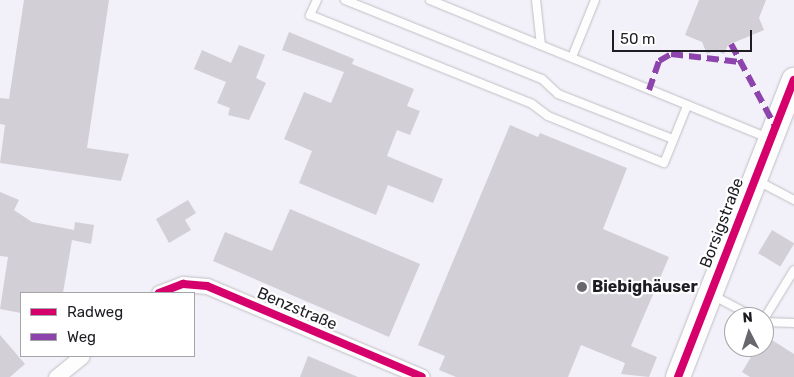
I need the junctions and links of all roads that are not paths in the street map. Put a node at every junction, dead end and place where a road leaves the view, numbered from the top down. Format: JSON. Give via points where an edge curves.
{"nodes":[{"id":1,"x":317,"y":0,"type":"edge"},
{"id":2,"x":345,"y":0,"type":"edge"},
{"id":3,"x":430,"y":0,"type":"edge"},
{"id":4,"x":536,"y":0,"type":"edge"},
{"id":5,"x":595,"y":0,"type":"edge"},
{"id":6,"x":541,"y":44,"type":"junction"},
{"id":7,"x":572,"y":58,"type":"junction"},
{"id":8,"x":794,"y":80,"type":"edge"},
{"id":9,"x":687,"y":106,"type":"junction"},
{"id":10,"x":770,"y":138,"type":"junction"},
{"id":11,"x":673,"y":139,"type":"junction"},
{"id":12,"x":754,"y":179,"type":"junction"},
{"id":13,"x":794,"y":200,"type":"edge"},
{"id":14,"x":794,"y":270,"type":"edge"},
{"id":15,"x":162,"y":292,"type":"edge"},
{"id":16,"x":709,"y":294,"type":"junction"},
{"id":17,"x":734,"y":307,"type":"edge"},
{"id":18,"x":772,"y":307,"type":"edge"},
{"id":19,"x":774,"y":321,"type":"edge"},
{"id":20,"x":794,"y":323,"type":"edge"},
{"id":21,"x":81,"y":357,"type":"edge"},
{"id":22,"x":56,"y":377,"type":"edge"},
{"id":23,"x":422,"y":377,"type":"edge"},
{"id":24,"x":678,"y":377,"type":"edge"}],
"edges":[{"from":1,"to":11,"type":"lane","via":[[310,15],[532,104],[548,116],[664,163]]},
{"from":2,"to":11,"type":"lane","via":[[542,79],[558,94]]},
{"from":3,"to":6,"type":"lane"},
{"from":4,"to":6,"type":"lane"},
{"from":5,"to":7,"type":"lane"},
{"from":6,"to":7,"type":"lane"},
{"from":7,"to":9,"type":"lane"},
{"from":8,"to":10,"type":"main road","name":"Borsigstraße"},
{"from":9,"to":10,"type":"lane"},
{"from":9,"to":11,"type":"lane"},
{"from":10,"to":12,"type":"main road","name":"Borsigstraße"},
{"from":12,"to":13,"type":"lane"},
{"from":12,"to":16,"type":"main road","name":"Borsigstraße"},
{"from":14,"to":18,"type":"lane"},
{"from":15,"to":23,"type":"street","name":"Benzstraße","via":[[183,284],[207,286]]},
{"from":16,"to":17,"type":"lane"},
{"from":16,"to":24,"type":"main road","name":"Borsigstraße"},
{"from":19,"to":20,"type":"lane"},
{"from":21,"to":22,"type":"street"}]}
